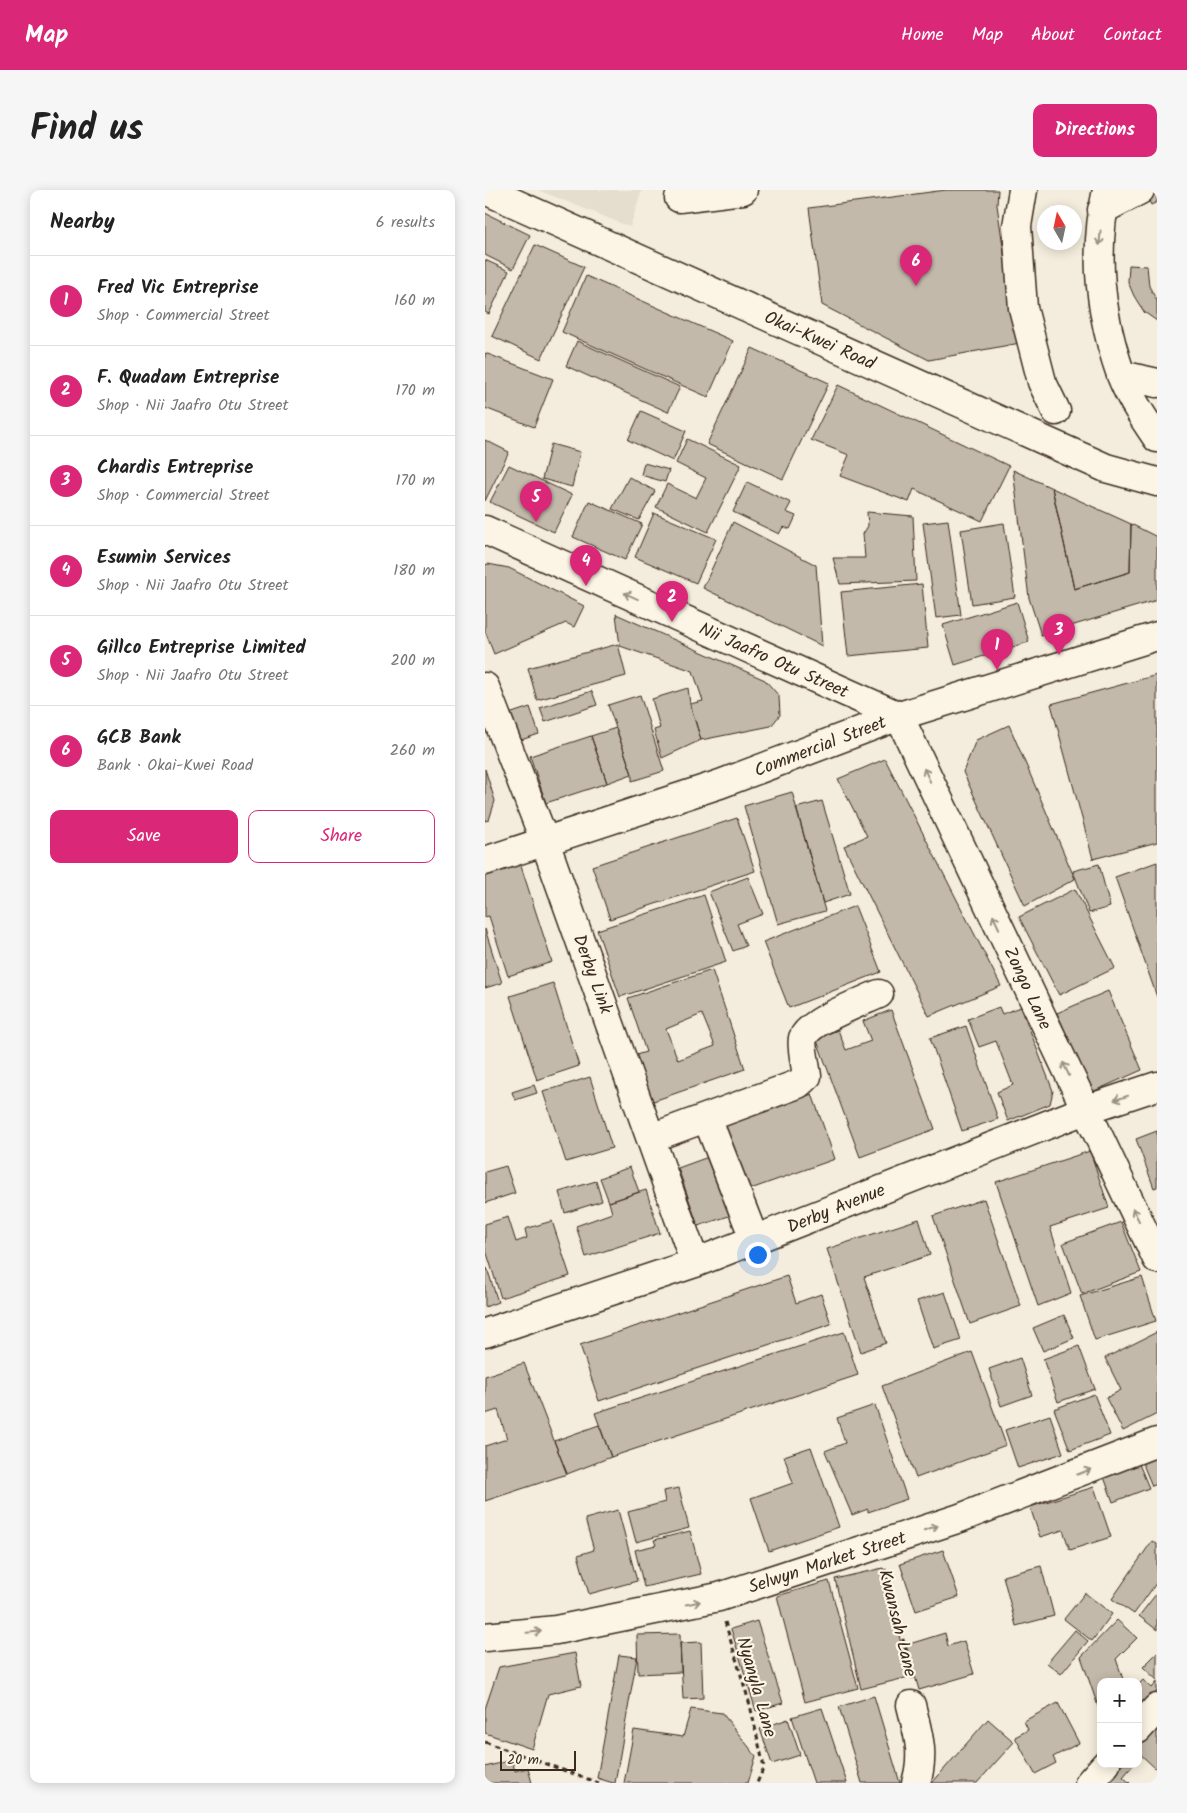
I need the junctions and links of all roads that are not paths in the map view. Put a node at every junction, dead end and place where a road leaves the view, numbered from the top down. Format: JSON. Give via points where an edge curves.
{"nodes":[{"id":1,"x":485,"y":190,"type":"edge"},
{"id":2,"x":743,"y":190,"type":"edge"},
{"id":3,"x":1023,"y":190,"type":"edge"},
{"id":4,"x":1140,"y":190,"type":"edge"},
{"id":5,"x":679,"y":198,"type":"dead end"},
{"id":6,"x":1105,"y":200,"type":"edge"},
{"id":7,"x":1121,"y":375,"type":"junction"},
{"id":8,"x":1157,"y":383,"type":"edge"},
{"id":9,"x":1056,"y":411,"type":"dead end"},
{"id":10,"x":1157,"y":438,"type":"edge"},
{"id":11,"x":1157,"y":482,"type":"edge"},
{"id":12,"x":485,"y":530,"type":"edge"},
{"id":13,"x":1157,"y":636,"type":"edge"},
{"id":14,"x":485,"y":687,"type":"edge"},
{"id":15,"x":899,"y":716,"type":"junction"},
{"id":16,"x":545,"y":842,"type":"junction"},
{"id":17,"x":485,"y":861,"type":"edge"},
{"id":18,"x":879,"y":994,"type":"dead end"},
{"id":19,"x":1157,"y":1086,"type":"edge"},
{"id":20,"x":1085,"y":1110,"type":"junction"},
{"id":21,"x":707,"y":1118,"type":"junction"},
{"id":22,"x":651,"y":1138,"type":"junction"},
{"id":23,"x":755,"y":1240,"type":"junction"},
{"id":24,"x":1157,"y":1259,"type":"edge"},
{"id":25,"x":695,"y":1263,"type":"junction"},
{"id":26,"x":485,"y":1333,"type":"edge"},
{"id":27,"x":1157,"y":1442,"type":"edge"},
{"id":28,"x":485,"y":1637,"type":"edge"},
{"id":29,"x":911,"y":1705,"type":"road end"},
{"id":30,"x":1157,"y":1708,"type":"edge"},
{"id":31,"x":1142,"y":1725,"type":"edge"},
{"id":32,"x":1102,"y":1768,"type":"edge"},
{"id":33,"x":916,"y":1783,"type":"edge"},
{"id":34,"x":1089,"y":1783,"type":"edge"}],
"edges":[{"from":1,"to":11,"type":"street","name":"Okai-Kwei Road","via":[[1106,468]]},
{"from":2,"to":5,"type":"street"},
{"from":3,"to":9,"type":"street","via":[[1017,226],[1023,308],[1042,382]]},
{"from":4,"to":6,"type":"street"},
{"from":6,"to":7,"type":"street","one_way":true,"via":[[1099,259],[1102,305]]},
{"from":7,"to":8,"type":"street"},
{"from":7,"to":10,"type":"street","via":[[1141,416]]},
{"from":15,"to":12,"type":"street","name":"Nii Jaafro Otu Street","one_way":true},
{"from":13,"to":15,"type":"street","name":"Commercial Street"},
{"from":14,"to":16,"type":"street","name":"Derby Link"},
{"from":15,"to":16,"type":"street","name":"Commercial Street","via":[[720,784]]},
{"from":20,"to":15,"type":"street","name":"Zongo Lane","one_way":true},
{"from":16,"to":17,"type":"street","name":"Commercial Street"},
{"from":16,"to":22,"type":"street","name":"Derby Link"},
{"from":18,"to":21,"type":"street","via":[[822,1020],[808,1030],[802,1039],[807,1076],[798,1084]]},
{"from":19,"to":20,"type":"street","name":"Derby Avenue","one_way":true},
{"from":20,"to":23,"type":"street","name":"Derby Avenue"},
{"from":24,"to":20,"type":"street","name":"Zongo Lane","one_way":true},
{"from":21,"to":22,"type":"street"},
{"from":21,"to":23,"type":"street"},
{"from":22,"to":25,"type":"street","name":"Derby Link"},
{"from":23,"to":25,"type":"street","name":"Derby Avenue"},
{"from":25,"to":26,"type":"street","name":"Derby Avenue"},
{"from":28,"to":27,"type":"street","name":"Selwyn Market Street","one_way":true,"via":[[556,1630],[719,1597],[960,1518]]},
{"from":29,"to":33,"type":"street","via":[[920,1741],[921,1767]]},
{"from":30,"to":31,"type":"street"},
{"from":32,"to":34,"type":"street"}]}
